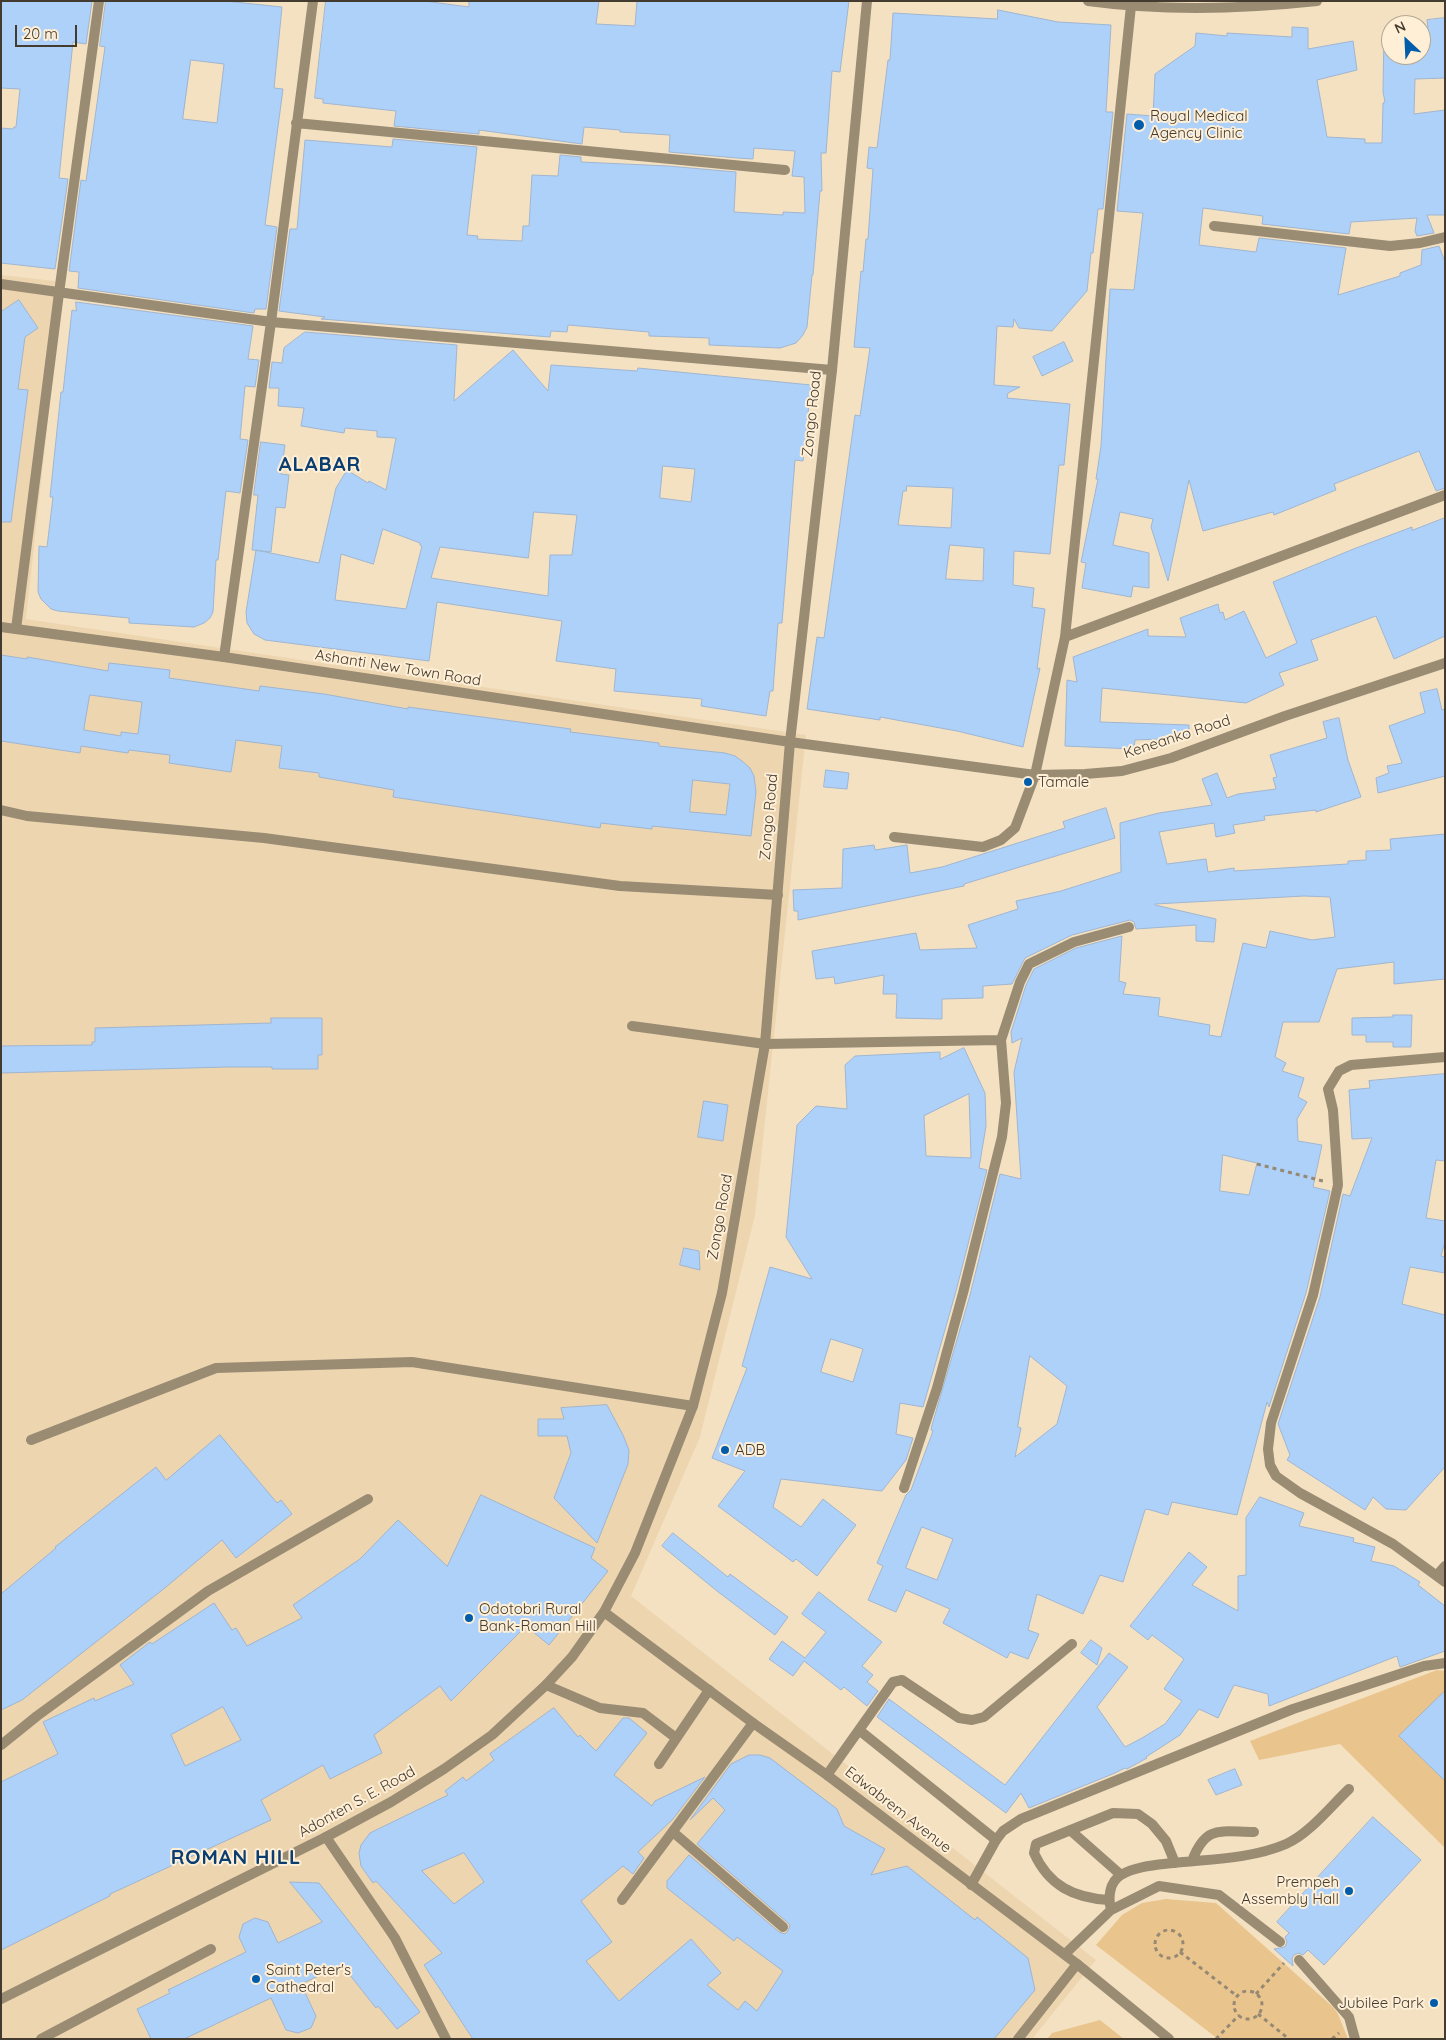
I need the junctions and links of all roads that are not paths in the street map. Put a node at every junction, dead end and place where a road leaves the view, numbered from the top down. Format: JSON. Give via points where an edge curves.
{"nodes":[{"id":1,"x":99,"y":1,"type":"edge"},
{"id":2,"x":313,"y":1,"type":"edge"},
{"id":3,"x":867,"y":1,"type":"edge"},
{"id":4,"x":1088,"y":1,"type":"edge"},
{"id":5,"x":1317,"y":1,"type":"edge"},
{"id":6,"x":1181,"y":4,"type":"edge"},
{"id":7,"x":1131,"y":6,"type":"junction"},
{"id":8,"x":296,"y":123,"type":"junction"},
{"id":9,"x":785,"y":170,"type":"dead end"},
{"id":10,"x":1214,"y":226,"type":"dead end"},
{"id":11,"x":1445,"y":237,"type":"edge"},
{"id":12,"x":1,"y":284,"type":"edge"},
{"id":13,"x":59,"y":293,"type":"junction"},
{"id":14,"x":272,"y":322,"type":"junction"},
{"id":15,"x":832,"y":370,"type":"junction"},
{"id":16,"x":1445,"y":495,"type":"edge"},
{"id":17,"x":1,"y":627,"type":"edge"},
{"id":18,"x":16,"y":629,"type":"junction"},
{"id":19,"x":1065,"y":637,"type":"junction"},
{"id":20,"x":224,"y":657,"type":"junction"},
{"id":21,"x":1445,"y":663,"type":"edge"},
{"id":22,"x":790,"y":742,"type":"junction"},
{"id":23,"x":1035,"y":775,"type":"junction"},
{"id":24,"x":1,"y":810,"type":"edge"},
{"id":25,"x":894,"y":837,"type":"dead end"},
{"id":26,"x":778,"y":895,"type":"junction"},
{"id":27,"x":1128,"y":927,"type":"dead end"},
{"id":28,"x":632,"y":1026,"type":"dead end"},
{"id":29,"x":1001,"y":1040,"type":"junction"},
{"id":30,"x":765,"y":1044,"type":"junction"},
{"id":31,"x":1445,"y":1057,"type":"edge"},
{"id":32,"x":693,"y":1406,"type":"junction"},
{"id":33,"x":31,"y":1440,"type":"dead end"},
{"id":34,"x":904,"y":1488,"type":"dead end"},
{"id":35,"x":368,"y":1499,"type":"dead end"},
{"id":36,"x":1445,"y":1566,"type":"edge"},
{"id":37,"x":1441,"y":1579,"type":"edge"},
{"id":38,"x":604,"y":1612,"type":"junction"},
{"id":39,"x":1072,"y":1644,"type":"dead end"},
{"id":40,"x":1445,"y":1664,"type":"edge"},
{"id":41,"x":546,"y":1685,"type":"junction"},
{"id":42,"x":709,"y":1690,"type":"junction"},
{"id":43,"x":754,"y":1723,"type":"junction"},
{"id":44,"x":859,"y":1730,"type":"junction"},
{"id":45,"x":676,"y":1738,"type":"junction"},
{"id":46,"x":1,"y":1745,"type":"edge"},
{"id":47,"x":659,"y":1764,"type":"dead end"},
{"id":48,"x":827,"y":1775,"type":"junction"},
{"id":49,"x":1349,"y":1789,"type":"dead end"},
{"id":50,"x":1070,"y":1830,"type":"junction"},
{"id":51,"x":673,"y":1832,"type":"junction"},
{"id":52,"x":1254,"y":1832,"type":"dead end"},
{"id":53,"x":326,"y":1838,"type":"junction"},
{"id":54,"x":996,"y":1840,"type":"junction"},
{"id":55,"x":1192,"y":1861,"type":"junction"},
{"id":56,"x":1175,"y":1863,"type":"junction"},
{"id":57,"x":1121,"y":1875,"type":"junction"},
{"id":58,"x":971,"y":1885,"type":"junction"},
{"id":59,"x":622,"y":1900,"type":"dead end"},
{"id":60,"x":1110,"y":1905,"type":"junction"},
{"id":61,"x":783,"y":1927,"type":"dead end"},
{"id":62,"x":1280,"y":1942,"type":"dead end"},
{"id":63,"x":211,"y":1950,"type":"dead end"},
{"id":64,"x":1065,"y":1954,"type":"junction"},
{"id":65,"x":1299,"y":1960,"type":"dead end"},
{"id":66,"x":1078,"y":1964,"type":"junction"},
{"id":67,"x":1,"y":1999,"type":"edge"},
{"id":68,"x":55,"y":2036,"type":"edge"},
{"id":69,"x":41,"y":2039,"type":"edge"},
{"id":70,"x":446,"y":2039,"type":"edge"},
{"id":71,"x":1018,"y":2039,"type":"edge"},
{"id":72,"x":1169,"y":2039,"type":"edge"},
{"id":73,"x":1355,"y":2039,"type":"edge"}],
"edges":[{"from":1,"to":13,"type":"street"},
{"from":2,"to":8,"type":"street"},
{"from":3,"to":15,"type":"street","name":"Zongo Road"},
{"from":4,"to":7,"type":"street"},
{"from":5,"to":6,"type":"street","via":[[1265,6]]},
{"from":6,"to":7,"type":"street"},
{"from":7,"to":19,"type":"street"},
{"from":8,"to":9,"type":"street"},
{"from":8,"to":14,"type":"street"},
{"from":10,"to":11,"type":"street","via":[[1390,246]]},
{"from":12,"to":13,"type":"street"},
{"from":13,"to":14,"type":"street"},
{"from":13,"to":18,"type":"street"},
{"from":14,"to":15,"type":"street"},
{"from":14,"to":20,"type":"street"},
{"from":15,"to":22,"type":"street","name":"Zongo Road"},
{"from":16,"to":19,"type":"street"},
{"from":17,"to":18,"type":"street","name":"Ashanti New Town Road"},
{"from":18,"to":20,"type":"street","name":"Ashanti New Town Road"},
{"from":19,"to":23,"type":"street"},
{"from":20,"to":22,"type":"street","name":"Ashanti New Town Road"},
{"from":21,"to":23,"type":"street","name":"Keneanko Road","via":[[1170,758],[1122,771]]},
{"from":22,"to":23,"type":"street","name":"Keneanko Road"},
{"from":22,"to":26,"type":"street","name":"Zongo Road"},
{"from":23,"to":25,"type":"street","via":[[1015,828],[1001,840],[983,847]]},
{"from":24,"to":26,"type":"street","via":[[27,816],[264,838],[620,886]]},
{"from":26,"to":30,"type":"street","name":"Zongo Road"},
{"from":27,"to":29,"type":"street","via":[[1074,942],[1029,964]]},
{"from":28,"to":30,"type":"street"},
{"from":29,"to":30,"type":"street"},
{"from":29,"to":34,"type":"street","via":[[1006,1103],[1002,1136],[964,1293]]},
{"from":30,"to":32,"type":"street","name":"Zongo Road","via":[[722,1293]]},
{"from":31,"to":37,"type":"street","via":[[1351,1065],[1339,1071],[1328,1089],[1333,1110],[1338,1185],[1312,1295],[1271,1423],[1268,1449],[1270,1465],[1276,1476],[1300,1493],[1393,1544]]},
{"from":32,"to":33,"type":"street","via":[[412,1362],[216,1368]]},
{"from":32,"to":38,"type":"street","name":"Zongo Road","via":[[634,1553]]},
{"from":35,"to":46,"type":"street","via":[[208,1591]]},
{"from":36,"to":37,"type":"street"},
{"from":38,"to":41,"type":"street","name":"Adonten S. E. Road"},
{"from":38,"to":42,"type":"street","name":"Edwabrem Avenue"},
{"from":39,"to":44,"type":"street","via":[[984,1717],[972,1720],[959,1718],[902,1680],[893,1682]]},
{"from":40,"to":54,"type":"street","via":[[1424,1666],[1292,1708],[1021,1819]]},
{"from":41,"to":45,"type":"street","via":[[600,1708],[644,1713]]},
{"from":41,"to":53,"type":"street","name":"Adonten S. E. Road","via":[[492,1735],[444,1769]]},
{"from":42,"to":43,"type":"street","name":"Edwabrem Avenue"},
{"from":42,"to":45,"type":"street"},
{"from":43,"to":48,"type":"street","name":"Edwabrem Avenue"},
{"from":43,"to":51,"type":"street"},
{"from":44,"to":48,"type":"street"},
{"from":44,"to":54,"type":"street"},
{"from":45,"to":47,"type":"street"},
{"from":48,"to":58,"type":"street","name":"Edwabrem Avenue"},
{"from":49,"to":55,"type":"street","via":[[1298,1838],[1284,1845],[1254,1854]]},
{"from":50,"to":56,"type":"street","via":[[1113,1812],[1138,1814],[1152,1824],[1166,1842]]},
{"from":50,"to":57,"type":"street"},
{"from":50,"to":60,"type":"street","via":[[1036,1844],[1034,1854],[1042,1870],[1069,1892]]},
{"from":51,"to":59,"type":"street"},
{"from":51,"to":61,"type":"street"},
{"from":52,"to":55,"type":"street","via":[[1213,1832],[1203,1840]]},
{"from":53,"to":67,"type":"street","name":"Adonten S. E. Road"},
{"from":53,"to":70,"type":"street","via":[[395,1938]]},
{"from":54,"to":58,"type":"street"},
{"from":55,"to":56,"type":"street"},
{"from":56,"to":57,"type":"street","via":[[1145,1867]]},
{"from":57,"to":60,"type":"street","via":[[1110,1891]]},
{"from":58,"to":64,"type":"street","name":"Edwabrem Avenue"},
{"from":60,"to":62,"type":"street","via":[[1159,1886],[1218,1895]]},
{"from":60,"to":64,"type":"street"},
{"from":63,"to":68,"type":"street"},
{"from":64,"to":66,"type":"street","name":"Edwabrem Avenue"},
{"from":65,"to":73,"type":"street","via":[[1349,2017]]},
{"from":66,"to":71,"type":"street"},
{"from":66,"to":72,"type":"street","name":"Edwabrem Avenue"},
{"from":68,"to":69,"type":"street"}]}
